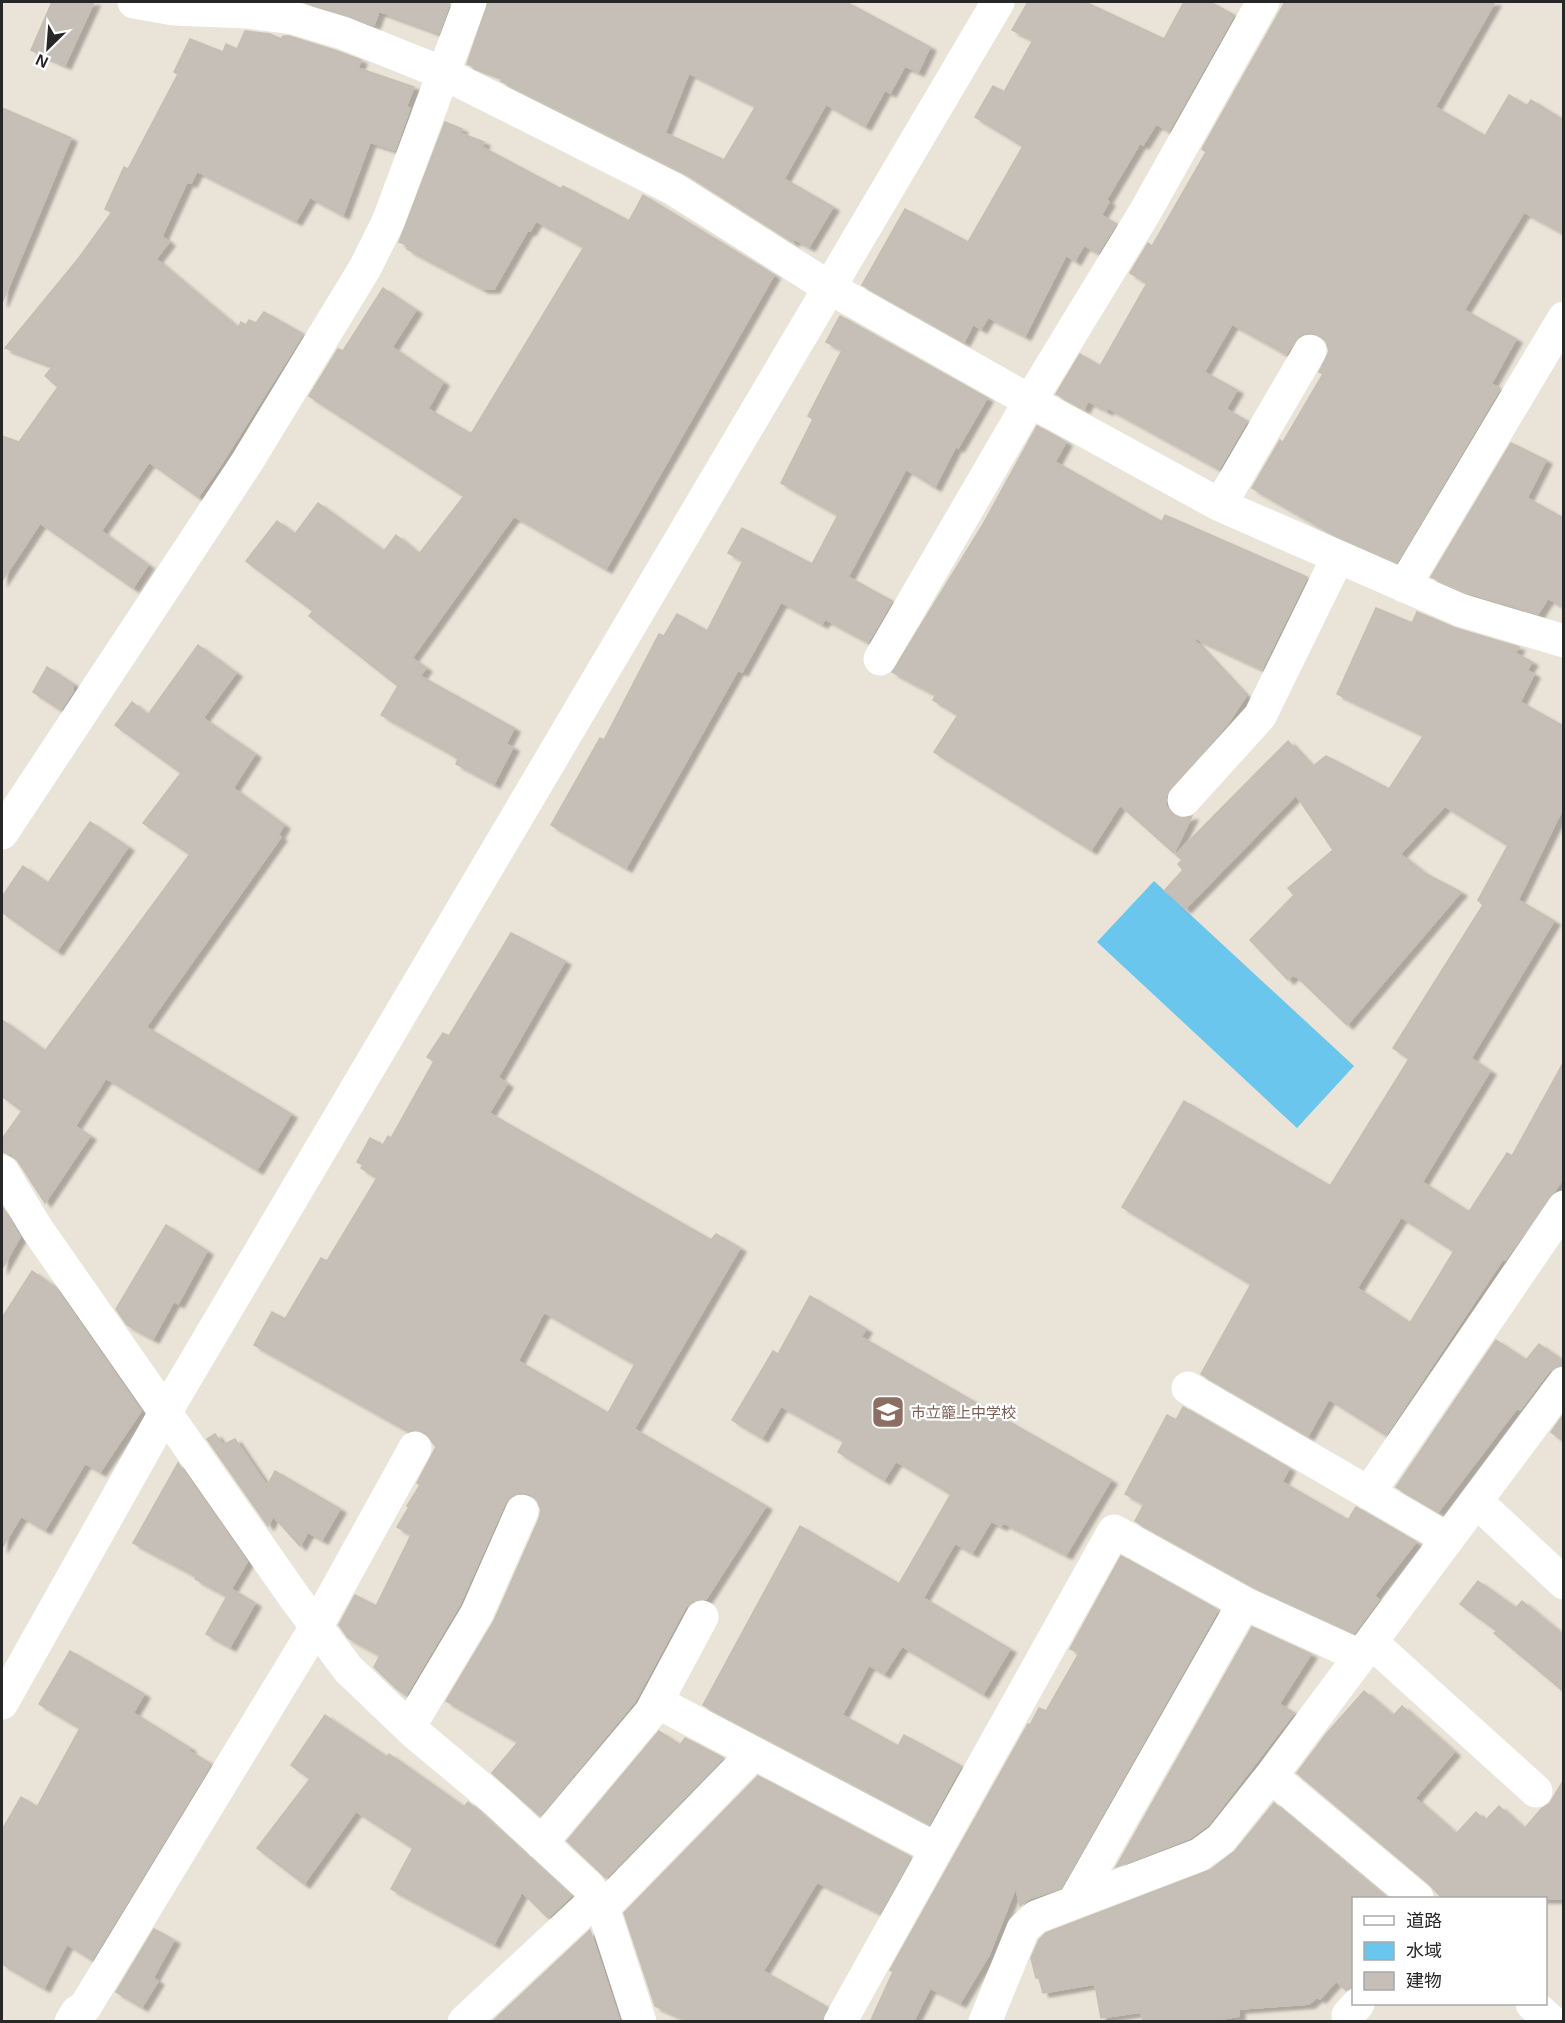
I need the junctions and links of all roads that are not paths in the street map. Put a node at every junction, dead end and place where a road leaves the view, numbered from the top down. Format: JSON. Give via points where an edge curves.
{"nodes":[{"id":1,"x":134,"y":2,"type":"edge"},
{"id":2,"x":470,"y":2,"type":"edge"},
{"id":3,"x":998,"y":2,"type":"edge"},
{"id":4,"x":1263,"y":2,"type":"edge"},
{"id":5,"x":212,"y":6,"type":"edge"},
{"id":6,"x":443,"y":73,"type":"junction"},
{"id":7,"x":830,"y":288,"type":"junction"},
{"id":8,"x":1563,"y":318,"type":"edge"},
{"id":9,"x":1310,"y":351,"type":"dead end"},
{"id":10,"x":1030,"y":401,"type":"junction"},
{"id":11,"x":1220,"y":505,"type":"junction"},
{"id":12,"x":1338,"y":557,"type":"junction"},
{"id":13,"x":1404,"y":586,"type":"junction"},
{"id":14,"x":1563,"y":641,"type":"edge"},
{"id":15,"x":880,"y":659,"type":"dead end"},
{"id":16,"x":1184,"y":801,"type":"dead end"},
{"id":17,"x":2,"y":833,"type":"edge"},
{"id":18,"x":2,"y":1171,"type":"edge"},
{"id":19,"x":1563,"y":1207,"type":"edge"},
{"id":20,"x":1563,"y":1383,"type":"edge"},
{"id":21,"x":1188,"y":1388,"type":"dead end"},
{"id":22,"x":165,"y":1413,"type":"junction"},
{"id":23,"x":415,"y":1448,"type":"dead end"},
{"id":24,"x":1370,"y":1491,"type":"junction"},
{"id":25,"x":1476,"y":1501,"type":"junction"},
{"id":26,"x":522,"y":1511,"type":"dead end"},
{"id":27,"x":1448,"y":1539,"type":"junction"},
{"id":28,"x":1563,"y":1583,"type":"edge"},
{"id":29,"x":1244,"y":1603,"type":"junction"},
{"id":30,"x":702,"y":1617,"type":"dead end"},
{"id":31,"x":316,"y":1626,"type":"junction"},
{"id":32,"x":1365,"y":1649,"type":"junction"},
{"id":33,"x":657,"y":1702,"type":"junction"},
{"id":34,"x":2,"y":1703,"type":"edge"},
{"id":35,"x":409,"y":1727,"type":"junction"},
{"id":36,"x":754,"y":1753,"type":"junction"},
{"id":37,"x":1271,"y":1776,"type":"junction"},
{"id":38,"x":1536,"y":1791,"type":"dead end"},
{"id":39,"x":542,"y":1843,"type":"junction"},
{"id":40,"x":936,"y":1849,"type":"junction"},
{"id":41,"x":1415,"y":1897,"type":"edge"},
{"id":42,"x":1074,"y":1902,"type":"junction"},
{"id":43,"x":600,"y":1903,"type":"junction"},
{"id":44,"x":1533,"y":2005,"type":"edge"},
{"id":45,"x":78,"y":2014,"type":"edge"},
{"id":46,"x":464,"y":2022,"type":"edge"},
{"id":47,"x":640,"y":2022,"type":"edge"},
{"id":48,"x":840,"y":2022,"type":"edge"},
{"id":49,"x":985,"y":2022,"type":"edge"},
{"id":50,"x":1552,"y":2022,"type":"edge"}],
"edges":[{"from":1,"to":5,"type":"street","via":[[174,9]]},
{"from":2,"to":6,"type":"street"},
{"from":3,"to":7,"type":"street"},
{"from":4,"to":10,"type":"street","via":[[1145,212]]},
{"from":5,"to":6,"type":"street","via":[[293,18],[343,33]]},
{"from":6,"to":7,"type":"street","via":[[674,189]]},
{"from":6,"to":17,"type":"street","via":[[388,222],[365,268],[247,462]]},
{"from":7,"to":10,"type":"street"},
{"from":7,"to":22,"type":"street"},
{"from":8,"to":13,"type":"street"},
{"from":9,"to":11,"type":"street"},
{"from":10,"to":11,"type":"street"},
{"from":10,"to":15,"type":"street"},
{"from":11,"to":12,"type":"street"},
{"from":12,"to":13,"type":"street"},
{"from":12,"to":16,"type":"street","via":[[1260,716]]},
{"from":13,"to":14,"type":"street","via":[[1460,610]]},
{"from":18,"to":22,"type":"street","via":[[37,1229]]},
{"from":19,"to":24,"type":"street"},
{"from":20,"to":25,"type":"street"},
{"from":21,"to":24,"type":"street"},
{"from":22,"to":31,"type":"street"},
{"from":22,"to":34,"type":"street"},
{"from":23,"to":31,"type":"street"},
{"from":24,"to":27,"type":"street"},
{"from":25,"to":27,"type":"street"},
{"from":25,"to":28,"type":"street"},
{"from":26,"to":35,"type":"street","via":[[477,1613]]},
{"from":27,"to":32,"type":"street"},
{"from":29,"to":32,"type":"street"},
{"from":29,"to":40,"type":"street","via":[[1114,1531]]},
{"from":29,"to":42,"type":"street"},
{"from":30,"to":33,"type":"street"},
{"from":31,"to":35,"type":"street","via":[[348,1670]]},
{"from":31,"to":45,"type":"street"},
{"from":32,"to":37,"type":"street"},
{"from":32,"to":38,"type":"street"},
{"from":33,"to":36,"type":"street"},
{"from":33,"to":39,"type":"street"},
{"from":35,"to":39,"type":"street"},
{"from":36,"to":40,"type":"street"},
{"from":36,"to":43,"type":"street"},
{"from":37,"to":41,"type":"street"},
{"from":37,"to":42,"type":"street","via":[[1221,1839],[1199,1855]]},
{"from":39,"to":43,"type":"street","via":[[588,1886]]},
{"from":40,"to":48,"type":"street"},
{"from":42,"to":49,"type":"street","via":[[1036,1917],[1023,1929]]},
{"from":43,"to":46,"type":"street"},
{"from":43,"to":47,"type":"street"},
{"from":44,"to":50,"type":"street"}]}
